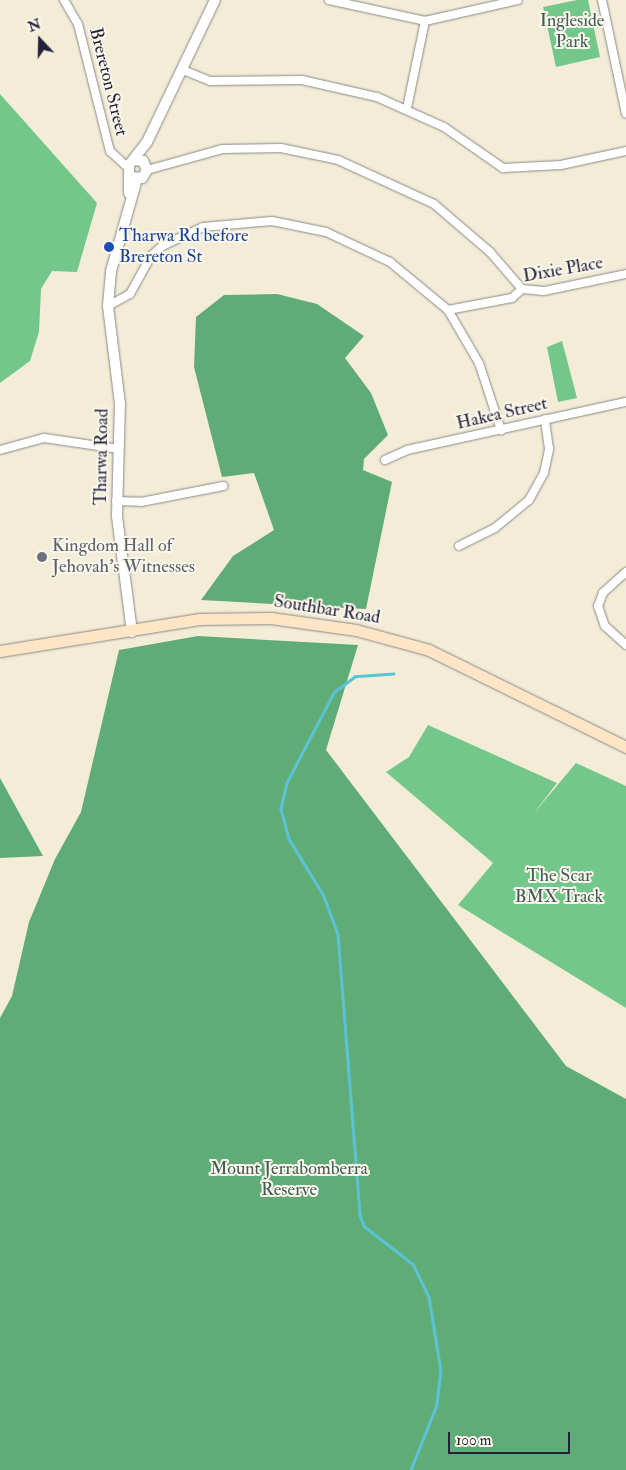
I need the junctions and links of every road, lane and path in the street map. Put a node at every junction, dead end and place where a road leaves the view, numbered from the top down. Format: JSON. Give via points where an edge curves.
{"nodes":[{"id":1,"x":64,"y":0,"type":"edge"},
{"id":2,"x":215,"y":0,"type":"edge"},
{"id":3,"x":329,"y":0,"type":"edge"},
{"id":4,"x":371,"y":0,"type":"edge"},
{"id":5,"x":518,"y":0,"type":"edge"},
{"id":6,"x":602,"y":0,"type":"edge"},
{"id":7,"x":368,"y":10,"type":"junction"},
{"id":8,"x":425,"y":21,"type":"junction"},
{"id":9,"x":183,"y":70,"type":"junction"},
{"id":10,"x":407,"y":108,"type":"junction"},
{"id":11,"x":626,"y":114,"type":"edge"},
{"id":12,"x":626,"y":151,"type":"edge"},
{"id":13,"x":136,"y":169,"type":"junction"},
{"id":14,"x":626,"y":274,"type":"edge"},
{"id":15,"x":522,"y":290,"type":"junction"},
{"id":16,"x":108,"y":306,"type":"junction"},
{"id":17,"x":448,"y":310,"type":"junction"},
{"id":18,"x":626,"y":402,"type":"edge"},
{"id":19,"x":546,"y":419,"type":"junction"},
{"id":20,"x":501,"y":430,"type":"junction"},
{"id":21,"x":119,"y":449,"type":"junction"},
{"id":22,"x":0,"y":450,"type":"edge"},
{"id":23,"x":385,"y":460,"type":"dead end"},
{"id":24,"x":223,"y":486,"type":"dead end"},
{"id":25,"x":116,"y":501,"type":"junction"},
{"id":26,"x":459,"y":546,"type":"dead end"},
{"id":27,"x":626,"y":572,"type":"edge"},
{"id":28,"x":132,"y":632,"type":"junction"},
{"id":29,"x":626,"y":645,"type":"edge"},
{"id":30,"x":0,"y":651,"type":"edge"},
{"id":31,"x":626,"y":747,"type":"edge"}],
"edges":[{"from":1,"to":13,"type":"street","name":"Brereton Street","via":[[81,32],[110,151]]},
{"from":2,"to":9,"type":"street"},
{"from":3,"to":7,"type":"street"},
{"from":4,"to":7,"type":"street"},
{"from":5,"to":8,"type":"street"},
{"from":6,"to":11,"type":"street"},
{"from":7,"to":8,"type":"street"},
{"from":8,"to":10,"type":"street"},
{"from":9,"to":10,"type":"street","via":[[210,81],[272,78],[324,83]]},
{"from":9,"to":13,"type":"street"},
{"from":10,"to":12,"type":"street","via":[[465,140],[504,168],[561,164]]},
{"from":13,"to":15,"type":"street","via":[[164,169],[193,154],[230,149],[281,148],[338,160],[434,204],[490,252]]},
{"from":13,"to":16,"type":"street","name":"Tharwa Road"},
{"from":14,"to":15,"type":"street","name":"Dixie Place","via":[[544,291]]},
{"from":15,"to":17,"type":"street","name":"Dixie Place","via":[[512,298]]},
{"from":16,"to":17,"type":"street","via":[[130,294],[151,256],[179,235],[203,227],[272,221],[326,232],[359,245],[390,262]]},
{"from":16,"to":21,"type":"street","name":"Tharwa Road","via":[[120,404]]},
{"from":17,"to":20,"type":"street","via":[[479,363]]},
{"from":18,"to":19,"type":"street","name":"Hakea Street"},
{"from":19,"to":20,"type":"street","name":"Hakea Street"},
{"from":19,"to":26,"type":"street","via":[[549,449],[544,473],[529,500],[495,528]]},
{"from":20,"to":23,"type":"street","name":"Hakea Street","via":[[407,450]]},
{"from":21,"to":22,"type":"street","via":[[44,438]]},
{"from":21,"to":25,"type":"street","name":"Tharwa Road"},
{"from":24,"to":25,"type":"street","via":[[148,501]]},
{"from":25,"to":28,"type":"street","name":"Tharwa Road"},
{"from":27,"to":29,"type":"street","via":[[603,592],[598,606],[605,626]]},
{"from":28,"to":30,"type":"main road","name":"Southbar Road"},
{"from":28,"to":31,"type":"main road","name":"Southbar Road","via":[[200,620],[271,618],[377,635],[433,652]]}]}
